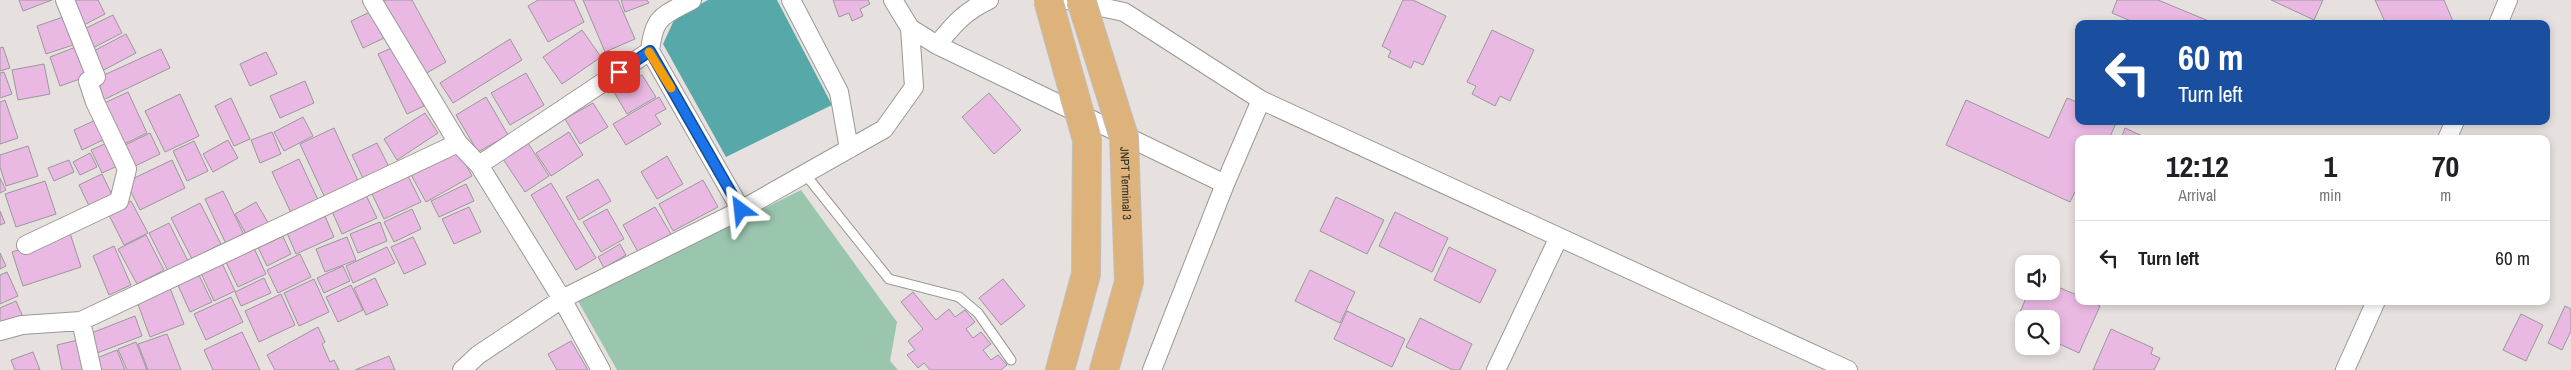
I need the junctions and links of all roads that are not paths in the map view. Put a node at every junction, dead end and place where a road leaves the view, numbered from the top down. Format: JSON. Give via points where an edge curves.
{"nodes":[{"id":1,"x":65,"y":0,"type":"edge"},
{"id":2,"x":372,"y":0,"type":"edge"},
{"id":3,"x":692,"y":0,"type":"edge"},
{"id":4,"x":791,"y":0,"type":"edge"},
{"id":5,"x":893,"y":0,"type":"edge"},
{"id":6,"x":989,"y":0,"type":"edge"},
{"id":7,"x":1048,"y":0,"type":"edge"},
{"id":8,"x":1067,"y":0,"type":"edge"},
{"id":9,"x":1081,"y":0,"type":"edge"},
{"id":10,"x":2508,"y":0,"type":"edge"},
{"id":11,"x":1127,"y":6,"type":"edge"},
{"id":12,"x":2500,"y":20,"type":"edge"},
{"id":13,"x":910,"y":28,"type":"junction"},
{"id":14,"x":936,"y":45,"type":"junction"},
{"id":15,"x":650,"y":51,"type":"junction"},
{"id":16,"x":1260,"y":100,"type":"junction"},
{"id":17,"x":458,"y":143,"type":"junction"},
{"id":18,"x":849,"y":149,"type":"junction"},
{"id":19,"x":479,"y":165,"type":"junction"},
{"id":20,"x":805,"y":174,"type":"junction"},
{"id":21,"x":1225,"y":184,"type":"junction"},
{"id":22,"x":741,"y":210,"type":"junction"},
{"id":23,"x":1558,"y":239,"type":"junction"},
{"id":24,"x":26,"y":245,"type":"dead end"},
{"id":25,"x":562,"y":299,"type":"junction"},
{"id":26,"x":2374,"y":305,"type":"edge"},
{"id":27,"x":81,"y":321,"type":"junction"},
{"id":28,"x":0,"y":331,"type":"edge"},
{"id":29,"x":1011,"y":360,"type":"dead end"},
{"id":30,"x":92,"y":370,"type":"edge"},
{"id":31,"x":462,"y":370,"type":"edge"},
{"id":32,"x":601,"y":370,"type":"edge"},
{"id":33,"x":1060,"y":370,"type":"edge"},
{"id":34,"x":1104,"y":370,"type":"edge"},
{"id":35,"x":1152,"y":370,"type":"edge"},
{"id":36,"x":1496,"y":370,"type":"edge"},
{"id":37,"x":1848,"y":370,"type":"edge"},
{"id":38,"x":2345,"y":370,"type":"edge"}],
"edges":[{"from":1,"to":24,"type":"street","via":[[96,77],[88,81],[95,102],[126,169],[119,201]]},
{"from":2,"to":17,"type":"street"},
{"from":3,"to":15,"type":"street","via":[[660,18],[652,30]]},
{"from":4,"to":18,"type":"street","via":[[839,92]]},
{"from":5,"to":13,"type":"street"},
{"from":6,"to":14,"type":"street","via":[[957,20]]},
{"from":7,"to":33,"type":"main road","bridge":true,"via":[[1087,140],[1086,274]]},
{"from":8,"to":11,"type":"street"},
{"from":9,"to":34,"type":"main road","name":"JNPT Terminal 3","bridge":true,"via":[[1124,138],[1129,282]]},
{"from":10,"to":12,"type":"street"},
{"from":11,"to":16,"type":"street"},
{"from":13,"to":14,"type":"street"},
{"from":13,"to":18,"type":"street","via":[[914,88],[884,129]]},
{"from":14,"to":21,"type":"street"},
{"from":15,"to":19,"type":"street"},
{"from":15,"to":22,"type":"street"},
{"from":16,"to":21,"type":"street"},
{"from":16,"to":23,"type":"street"},
{"from":17,"to":19,"type":"street"},
{"from":17,"to":27,"type":"street"},
{"from":18,"to":20,"type":"street"},
{"from":19,"to":25,"type":"street"},
{"from":20,"to":22,"type":"street"},
{"from":20,"to":29,"type":"lane","via":[[888,279],[959,297],[978,314]]},
{"from":21,"to":35,"type":"street"},
{"from":22,"to":25,"type":"street"},
{"from":23,"to":36,"type":"street"},
{"from":23,"to":37,"type":"street"},
{"from":25,"to":31,"type":"street","via":[[478,355]]},
{"from":25,"to":32,"type":"street"},
{"from":26,"to":38,"type":"street"},
{"from":27,"to":28,"type":"street"},
{"from":27,"to":30,"type":"street"}]}
